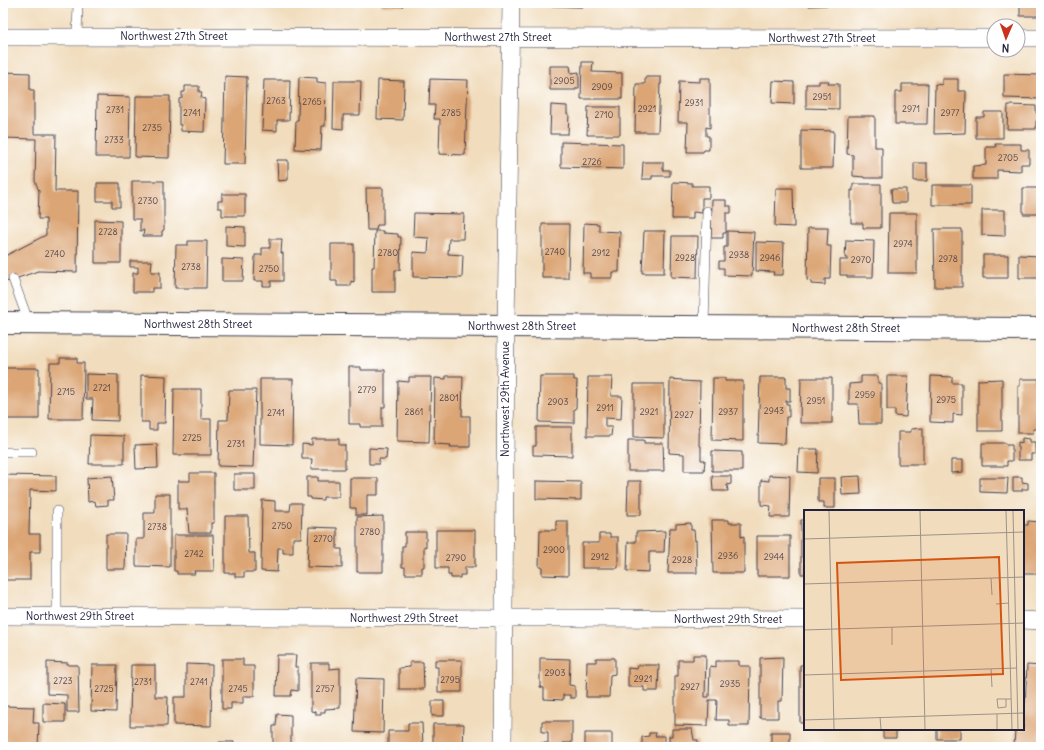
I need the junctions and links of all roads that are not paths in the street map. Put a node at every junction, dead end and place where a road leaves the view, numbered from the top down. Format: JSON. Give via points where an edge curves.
{"nodes":[{"id":1,"x":78,"y":3,"type":"edge"},
{"id":2,"x":510,"y":3,"type":"edge"},
{"id":3,"x":77,"y":36,"type":"junction"},
{"id":4,"x":3,"y":37,"type":"edge"},
{"id":5,"x":510,"y":38,"type":"junction"},
{"id":6,"x":986,"y":38,"type":"edge"},
{"id":7,"x":1026,"y":38,"type":"edge"},
{"id":8,"x":1041,"y":38,"type":"edge"},
{"id":9,"x":707,"y":212,"type":"dead end"},
{"id":10,"x":13,"y":279,"type":"dead end"},
{"id":11,"x":3,"y":323,"type":"edge"},
{"id":12,"x":28,"y":323,"type":"junction"},
{"id":13,"x":506,"y":326,"type":"junction"},
{"id":14,"x":704,"y":327,"type":"junction"},
{"id":15,"x":1041,"y":329,"type":"edge"},
{"id":16,"x":3,"y":452,"type":"edge"},
{"id":17,"x":32,"y":452,"type":"dead end"},
{"id":18,"x":57,"y":511,"type":"dead end"},
{"id":19,"x":3,"y":616,"type":"edge"},
{"id":20,"x":57,"y":616,"type":"junction"},
{"id":21,"x":503,"y":618,"type":"junction"},
{"id":22,"x":804,"y":619,"type":"edge"},
{"id":23,"x":1024,"y":620,"type":"edge"},
{"id":24,"x":1041,"y":620,"type":"edge"},
{"id":25,"x":503,"y":747,"type":"edge"}],
"edges":[{"from":1,"to":3,"type":"lane"},
{"from":2,"to":5,"type":"street","name":"Northwest 29th Avenue"},
{"from":3,"to":4,"type":"street","name":"Northwest 27th Street"},
{"from":3,"to":5,"type":"street","name":"Northwest 27th Street"},
{"from":5,"to":6,"type":"street","name":"Northwest 27th Street"},
{"from":5,"to":13,"type":"street","name":"Northwest 29th Avenue"},
{"from":7,"to":8,"type":"street"},
{"from":9,"to":14,"type":"lane"},
{"from":10,"to":12,"type":"lane"},
{"from":11,"to":12,"type":"street","name":"Northwest 28th Street"},
{"from":12,"to":13,"type":"street","name":"Northwest 28th Street"},
{"from":13,"to":14,"type":"street","name":"Northwest 28th Street"},
{"from":13,"to":21,"type":"street","name":"Northwest 29th Avenue"},
{"from":14,"to":15,"type":"street","name":"Northwest 28th Street"},
{"from":16,"to":17,"type":"lane"},
{"from":18,"to":20,"type":"lane"},
{"from":19,"to":20,"type":"street","name":"Northwest 29th Street"},
{"from":20,"to":21,"type":"street","name":"Northwest 29th Street"},
{"from":21,"to":22,"type":"street","name":"Northwest 29th Street"},
{"from":21,"to":25,"type":"street","name":"Northwest 29th Avenue"},
{"from":23,"to":24,"type":"street"}]}
